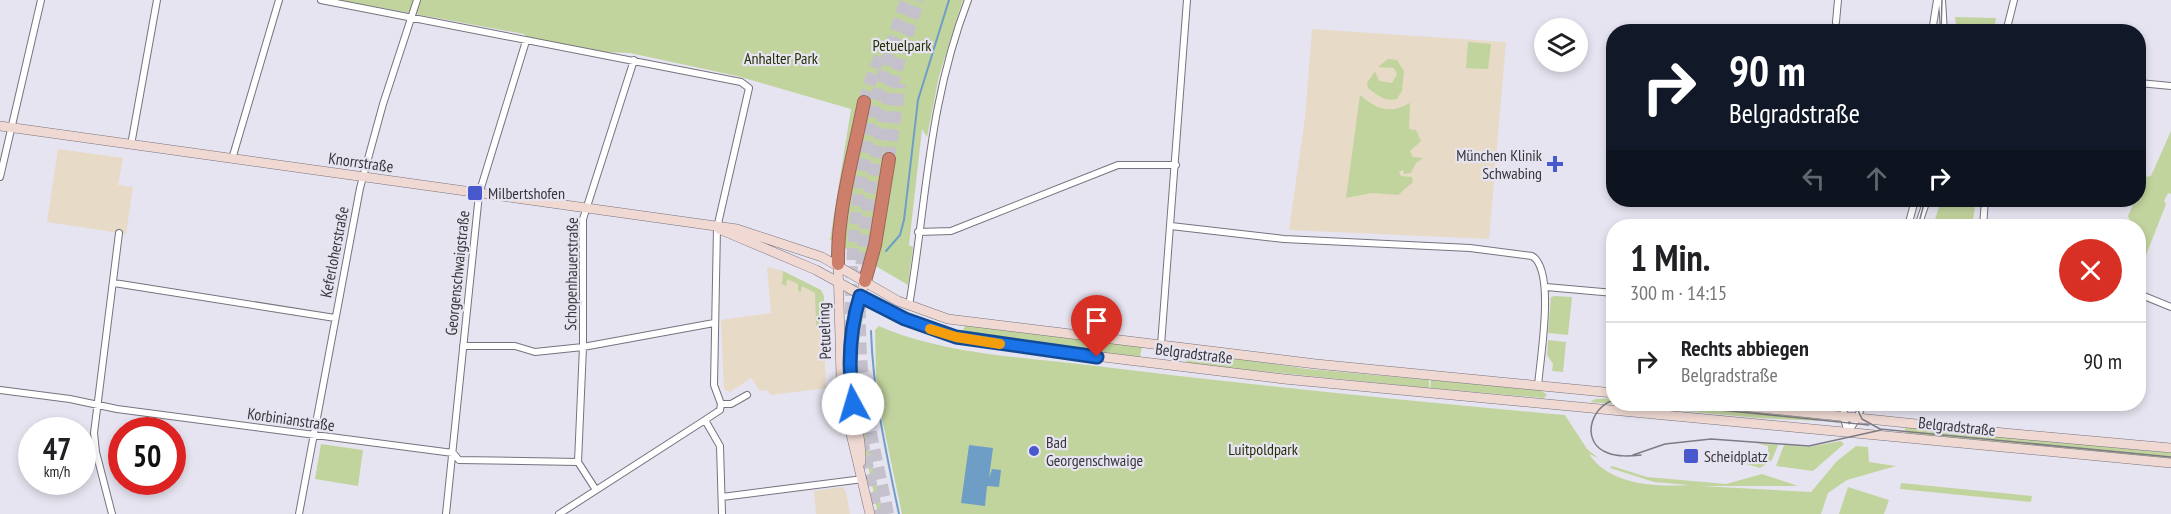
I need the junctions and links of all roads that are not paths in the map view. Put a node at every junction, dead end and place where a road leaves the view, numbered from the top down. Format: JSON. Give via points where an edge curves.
{"nodes":[{"id":1,"x":41,"y":0,"type":"edge"},
{"id":2,"x":157,"y":0,"type":"edge"},
{"id":3,"x":279,"y":0,"type":"edge"},
{"id":4,"x":321,"y":0,"type":"edge"},
{"id":5,"x":417,"y":0,"type":"edge"},
{"id":6,"x":968,"y":0,"type":"edge"},
{"id":7,"x":1187,"y":0,"type":"edge"},
{"id":8,"x":1838,"y":0,"type":"edge"},
{"id":9,"x":1937,"y":0,"type":"edge"},
{"id":10,"x":1942,"y":0,"type":"edge"},
{"id":11,"x":2014,"y":0,"type":"edge"},
{"id":12,"x":411,"y":18,"type":"junction"},
{"id":13,"x":1836,"y":22,"type":"dead end"},
{"id":14,"x":1933,"y":24,"type":"edge"},
{"id":15,"x":1944,"y":24,"type":"edge"},
{"id":16,"x":2007,"y":24,"type":"edge"},
{"id":17,"x":526,"y":41,"type":"junction"},
{"id":18,"x":634,"y":60,"type":"junction"},
{"id":19,"x":2146,"y":84,"type":"edge"},
{"id":20,"x":2171,"y":86,"type":"edge"},
{"id":21,"x":864,"y":102,"type":"tunnel mouth"},
{"id":22,"x":5,"y":127,"type":"edge"},
{"id":23,"x":131,"y":145,"type":"junction"},
{"id":24,"x":232,"y":159,"type":"junction"},
{"id":25,"x":889,"y":159,"type":"tunnel mouth"},
{"id":26,"x":1176,"y":165,"type":"junction"},
{"id":27,"x":0,"y":177,"type":"edge"},
{"id":28,"x":363,"y":178,"type":"junction"},
{"id":29,"x":478,"y":194,"type":"junction"},
{"id":30,"x":586,"y":207,"type":"junction"},
{"id":31,"x":1171,"y":226,"type":"junction"},
{"id":32,"x":717,"y":228,"type":"junction"},
{"id":33,"x":918,"y":232,"type":"junction"},
{"id":34,"x":119,"y":233,"type":"dead end"},
{"id":35,"x":837,"y":264,"type":"junction"},
{"id":36,"x":865,"y":281,"type":"junction"},
{"id":37,"x":838,"y":282,"type":"junction"},
{"id":38,"x":114,"y":283,"type":"junction"},
{"id":39,"x":1546,"y":287,"type":"junction"},
{"id":40,"x":1606,"y":292,"type":"edge"},
{"id":41,"x":860,"y":296,"type":"junction"},
{"id":42,"x":2146,"y":297,"type":"edge"},
{"id":43,"x":909,"y":306,"type":"junction"},
{"id":44,"x":2171,"y":306,"type":"edge"},
{"id":45,"x":335,"y":318,"type":"junction"},
{"id":46,"x":948,"y":319,"type":"junction"},
{"id":47,"x":964,"y":321,"type":"junction"},
{"id":48,"x":714,"y":323,"type":"junction"},
{"id":49,"x":944,"y":333,"type":"junction"},
{"id":50,"x":964,"y":339,"type":"junction"},
{"id":51,"x":1161,"y":345,"type":"junction"},
{"id":52,"x":464,"y":346,"type":"junction"},
{"id":53,"x":583,"y":347,"type":"junction"},
{"id":54,"x":1542,"y":386,"type":"junction"},
{"id":55,"x":0,"y":390,"type":"edge"},
{"id":56,"x":1606,"y":392,"type":"edge"},
{"id":57,"x":747,"y":395,"type":"dead end"},
{"id":58,"x":721,"y":404,"type":"junction"},
{"id":59,"x":1560,"y":404,"type":"junction"},
{"id":60,"x":97,"y":406,"type":"junction"},
{"id":61,"x":1606,"y":408,"type":"edge"},
{"id":62,"x":1632,"y":411,"type":"edge"},
{"id":63,"x":1793,"y":411,"type":"edge"},
{"id":64,"x":1844,"y":411,"type":"edge"},
{"id":65,"x":1860,"y":411,"type":"edge"},
{"id":66,"x":1843,"y":416,"type":"junction"},
{"id":67,"x":1858,"y":417,"type":"junction"},
{"id":68,"x":705,"y":420,"type":"junction"},
{"id":69,"x":1848,"y":432,"type":"junction"},
{"id":70,"x":313,"y":436,"type":"junction"},
{"id":71,"x":2171,"y":448,"type":"edge"},
{"id":72,"x":453,"y":453,"type":"junction"},
{"id":73,"x":578,"y":462,"type":"junction"},
{"id":74,"x":2171,"y":463,"type":"edge"},
{"id":75,"x":861,"y":467,"type":"junction"},
{"id":76,"x":863,"y":479,"type":"junction"},
{"id":77,"x":596,"y":490,"type":"junction"},
{"id":78,"x":722,"y":497,"type":"junction"},
{"id":79,"x":568,"y":512,"type":"edge"},
{"id":80,"x":112,"y":514,"type":"edge"},
{"id":81,"x":299,"y":514,"type":"edge"},
{"id":82,"x":446,"y":514,"type":"edge"},
{"id":83,"x":559,"y":514,"type":"edge"},
{"id":84,"x":722,"y":514,"type":"edge"},
{"id":85,"x":870,"y":514,"type":"edge"}],
"edges":[{"from":1,"to":22,"type":"street"},
{"from":2,"to":23,"type":"street"},
{"from":3,"to":24,"type":"street"},
{"from":4,"to":12,"type":"street"},
{"from":5,"to":12,"type":"street","name":"Keferloherstraße"},
{"from":6,"to":33,"type":"street","via":[[939,91]]},
{"from":7,"to":26,"type":"street"},
{"from":8,"to":13,"type":"street"},
{"from":9,"to":14,"type":"street"},
{"from":10,"to":15,"type":"street"},
{"from":11,"to":16,"type":"street"},
{"from":12,"to":17,"type":"street"},
{"from":12,"to":28,"type":"street","name":"Keferloherstraße"},
{"from":17,"to":18,"type":"street"},
{"from":17,"to":29,"type":"street","name":"Georgenschwaigstraße"},
{"from":18,"to":30,"type":"street","name":"Schopenhauerstraße"},
{"from":18,"to":32,"type":"street","via":[[741,82],[750,88]]},
{"from":19,"to":20,"type":"street"},
{"from":21,"to":35,"type":"highway"},
{"from":22,"to":23,"type":"main road","name":"Knorrstraße"},
{"from":22,"to":27,"type":"street"},
{"from":23,"to":24,"type":"main road","name":"Knorrstraße"},
{"from":24,"to":28,"type":"main road","name":"Knorrstraße"},
{"from":25,"to":36,"type":"highway"},
{"from":26,"to":31,"type":"street"},
{"from":26,"to":33,"type":"street","via":[[1118,165],[951,231]]},
{"from":28,"to":29,"type":"main road","name":"Knorrstraße"},
{"from":28,"to":45,"type":"street","name":"Keferloherstraße"},
{"from":29,"to":30,"type":"main road","name":"Knorrstraße"},
{"from":29,"to":52,"type":"street","name":"Georgenschwaigstraße"},
{"from":30,"to":32,"type":"main road","name":"Knorrstraße"},
{"from":30,"to":53,"type":"street","name":"Schopenhauerstraße"},
{"from":31,"to":39,"type":"street","via":[[1284,239],[1482,249],[1532,256],[1543,269]]},
{"from":31,"to":51,"type":"street"},
{"from":32,"to":35,"type":"main road","name":"Knorrstraße","via":[[737,229],[813,252]]},
{"from":32,"to":37,"type":"main road","name":"Knorrstraße"},
{"from":32,"to":48,"type":"street"},
{"from":33,"to":43,"type":"street"},
{"from":34,"to":38,"type":"street"},
{"from":35,"to":36,"type":"main road","name":"Belgradstraße"},
{"from":35,"to":37,"type":"main road","name":"Petuelring"},
{"from":36,"to":41,"type":"main road","name":"Petuelring"},
{"from":36,"to":43,"type":"main road","name":"Belgradstraße"},
{"from":37,"to":41,"type":"main road","name":"Belgradstraße"},
{"from":37,"to":75,"type":"main road","name":"Petuelring","via":[[841,377]]},
{"from":38,"to":45,"type":"street"},
{"from":38,"to":60,"type":"street"},
{"from":39,"to":40,"type":"street"},
{"from":39,"to":54,"type":"street"},
{"from":41,"to":49,"type":"main road","name":"Belgradstraße"},
{"from":41,"to":75,"type":"main road","name":"Petuelring","via":[[850,356]]},
{"from":42,"to":44,"type":"street"},
{"from":43,"to":46,"type":"main road","name":"Belgradstraße"},
{"from":45,"to":70,"type":"street","name":"Keferloherstraße"},
{"from":46,"to":47,"type":"main road","name":"Belgradstraße"},
{"from":46,"to":49,"type":"main road","via":[[948,330]]},
{"from":47,"to":50,"type":"main road","via":[[959,333]]},
{"from":47,"to":51,"type":"main road","name":"Belgradstraße"},
{"from":48,"to":53,"type":"street"},
{"from":48,"to":58,"type":"street","via":[[714,385]]},
{"from":49,"to":50,"type":"main road","name":"Belgradstraße"},
{"from":50,"to":59,"type":"main road","name":"Belgradstraße","via":[[1284,379]]},
{"from":51,"to":54,"type":"main road","name":"Belgradstraße"},
{"from":52,"to":53,"type":"street","via":[[515,346],[535,352]]},
{"from":52,"to":72,"type":"street","name":"Georgenschwaigstraße"},
{"from":53,"to":73,"type":"street","name":"Schopenhauerstraße"},
{"from":54,"to":56,"type":"main road","name":"Belgradstraße"},
{"from":54,"to":59,"type":"main road"},
{"from":55,"to":60,"type":"street","name":"Korbinianstraße"},
{"from":57,"to":58,"type":"street","via":[[731,404]]},
{"from":58,"to":68,"type":"street","via":[[720,410]]},
{"from":59,"to":61,"type":"main road","name":"Belgradstraße"},
{"from":60,"to":70,"type":"street","name":"Korbinianstraße"},
{"from":60,"to":80,"type":"street","via":[[95,446]]},
{"from":62,"to":69,"type":"main road","name":"Belgradstraße"},
{"from":63,"to":66,"type":"main road","name":"Belgradstraße"},
{"from":64,"to":66,"type":"street"},
{"from":65,"to":67,"type":"street"},
{"from":66,"to":67,"type":"main road","name":"Belgradstraße"},
{"from":66,"to":69,"type":"street"},
{"from":67,"to":69,"type":"street"},
{"from":67,"to":71,"type":"main road","name":"Belgradstraße"},
{"from":68,"to":77,"type":"street"},
{"from":68,"to":78,"type":"street","via":[[719,442]]},
{"from":69,"to":74,"type":"main road","name":"Belgradstraße"},
{"from":70,"to":72,"type":"street","name":"Korbinianstraße"},
{"from":70,"to":81,"type":"street","name":"Keferloherstraße"},
{"from":72,"to":73,"type":"street","name":"Korbinianstraße","via":[[459,460]]},
{"from":72,"to":82,"type":"street","name":"Georgenschwaigstraße"},
{"from":73,"to":77,"type":"street"},
{"from":75,"to":76,"type":"main road","name":"Petuelring"},
{"from":76,"to":78,"type":"street"},
{"from":76,"to":85,"type":"main road","name":"Petuelring"},
{"from":77,"to":79,"type":"street"},
{"from":78,"to":84,"type":"street"},
{"from":79,"to":83,"type":"street"}]}
